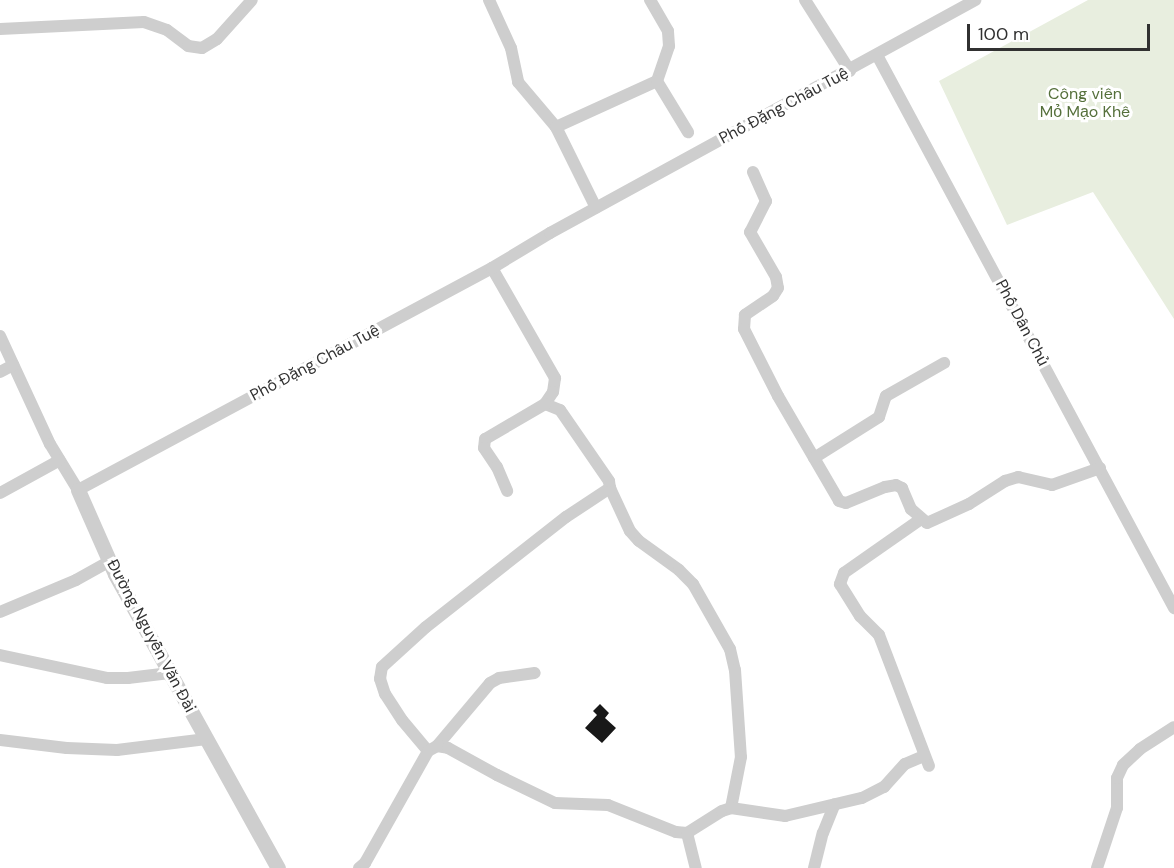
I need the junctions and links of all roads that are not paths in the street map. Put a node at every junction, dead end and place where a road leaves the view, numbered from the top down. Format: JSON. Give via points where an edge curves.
{"nodes":[{"id":1,"x":252,"y":0,"type":"edge"},
{"id":2,"x":489,"y":0,"type":"edge"},
{"id":3,"x":650,"y":0,"type":"edge"},
{"id":4,"x":805,"y":0,"type":"edge"},
{"id":5,"x":975,"y":0,"type":"edge"},
{"id":6,"x":0,"y":29,"type":"edge"},
{"id":7,"x":877,"y":55,"type":"junction"},
{"id":8,"x":850,"y":70,"type":"junction"},
{"id":9,"x":657,"y":81,"type":"junction"},
{"id":10,"x":556,"y":127,"type":"junction"},
{"id":11,"x":688,"y":132,"type":"dead end"},
{"id":12,"x":753,"y":172,"type":"dead end"},
{"id":13,"x":594,"y":209,"type":"junction"},
{"id":14,"x":492,"y":268,"type":"junction"},
{"id":15,"x":0,"y":336,"type":"edge"},
{"id":16,"x":944,"y":363,"type":"dead end"},
{"id":17,"x":13,"y":365,"type":"junction"},
{"id":18,"x":0,"y":372,"type":"edge"},
{"id":19,"x":546,"y":404,"type":"junction"},
{"id":20,"x":814,"y":458,"type":"junction"},
{"id":21,"x":60,"y":460,"type":"junction"},
{"id":22,"x":1100,"y":468,"type":"junction"},
{"id":23,"x":610,"y":488,"type":"junction"},
{"id":24,"x":78,"y":490,"type":"junction"},
{"id":25,"x":507,"y":491,"type":"dead end"},
{"id":26,"x":0,"y":493,"type":"edge"},
{"id":27,"x":921,"y":519,"type":"junction"},
{"id":28,"x":110,"y":561,"type":"junction"},
{"id":29,"x":1171,"y":590,"type":"edge"},
{"id":30,"x":1174,"y":608,"type":"edge"},
{"id":31,"x":0,"y":612,"type":"edge"},
{"id":32,"x":0,"y":655,"type":"edge"},
{"id":33,"x":170,"y":673,"type":"junction"},
{"id":34,"x":535,"y":673,"type":"dead end"},
{"id":35,"x":1174,"y":727,"type":"edge"},
{"id":36,"x":207,"y":739,"type":"junction"},
{"id":37,"x":0,"y":740,"type":"edge"},
{"id":38,"x":433,"y":748,"type":"junction"},
{"id":39,"x":835,"y":804,"type":"junction"},
{"id":40,"x":731,"y":808,"type":"junction"},
{"id":41,"x":687,"y":833,"type":"junction"},
{"id":42,"x":278,"y":868,"type":"edge"},
{"id":43,"x":359,"y":868,"type":"edge"},
{"id":44,"x":696,"y":868,"type":"edge"},
{"id":45,"x":814,"y":868,"type":"edge"},
{"id":46,"x":1097,"y":868,"type":"edge"}],
"edges":[{"from":1,"to":6,"type":"street","via":[[217,39],[202,48],[144,22]]},
{"from":2,"to":10,"type":"street","via":[[511,48],[518,82]]},
{"from":3,"to":9,"type":"street","via":[[668,31],[669,46]]},
{"from":4,"to":8,"type":"street"},
{"from":5,"to":7,"type":"street","name":"Phố Đặng Châu Tuệ"},
{"from":7,"to":8,"type":"street","name":"Phố Đặng Châu Tuệ"},
{"from":7,"to":22,"type":"street","name":"Phố Dân Chủ"},
{"from":8,"to":13,"type":"street","name":"Phố Đặng Châu Tuệ"},
{"from":9,"to":10,"type":"street"},
{"from":9,"to":11,"type":"street"},
{"from":10,"to":13,"type":"street"},
{"from":12,"to":20,"type":"street","via":[[766,201],[750,232],[776,277],[778,288],[773,296],[745,315],[744,329]]},
{"from":13,"to":14,"type":"street","name":"Phố Đặng Châu Tuệ"},
{"from":14,"to":19,"type":"street","via":[[555,378]]},
{"from":14,"to":24,"type":"street","name":"Phố Đặng Châu Tuệ"},
{"from":15,"to":17,"type":"street","name":"Đường Nguyễn Văn Đài"},
{"from":16,"to":20,"type":"street","via":[[886,396],[879,417]]},
{"from":17,"to":18,"type":"street"},
{"from":17,"to":21,"type":"street","name":"Đường Nguyễn Văn Đài"},
{"from":19,"to":23,"type":"street","via":[[560,410]]},
{"from":19,"to":25,"type":"street","via":[[485,439],[484,448]]},
{"from":20,"to":27,"type":"street","via":[[839,501],[846,503],[896,485],[902,488],[911,509]]},
{"from":21,"to":24,"type":"street","name":"Đường Nguyễn Văn Đài"},
{"from":21,"to":26,"type":"street"},
{"from":22,"to":27,"type":"street","via":[[1052,485],[1018,477],[945,516],[927,523]]},
{"from":22,"to":29,"type":"street","name":"Phố Dân Chủ"},
{"from":23,"to":38,"type":"street","via":[[566,517],[382,666],[380,679],[385,693]]},
{"from":23,"to":40,"type":"street","via":[[630,531],[693,584],[730,649],[741,757]]},
{"from":24,"to":28,"type":"street","name":"Đường Nguyễn Văn Đài"},
{"from":27,"to":39,"type":"street","via":[[844,573],[840,584],[860,616],[879,635],[926,761],[905,764],[884,787],[862,798]]},
{"from":28,"to":31,"type":"street"},
{"from":28,"to":33,"type":"street","name":"Đường Nguyễn Văn Đài"},
{"from":29,"to":30,"type":"street","name":"Phố Dân Chủ"},
{"from":32,"to":33,"type":"street","via":[[106,678]]},
{"from":33,"to":36,"type":"street","name":"Đường Nguyễn Văn Đài"},
{"from":34,"to":38,"type":"street","via":[[490,683]]},
{"from":35,"to":46,"type":"street","via":[[1140,749],[1124,765],[1118,778],[1117,808]]},
{"from":36,"to":37,"type":"street","via":[[117,750]]},
{"from":36,"to":42,"type":"street","name":"Đường Nguyễn Văn Đài"},
{"from":38,"to":41,"type":"street","via":[[448,748],[555,803],[608,804]]},
{"from":38,"to":43,"type":"street"},
{"from":39,"to":40,"type":"street","via":[[785,816]]},
{"from":39,"to":45,"type":"street"},
{"from":40,"to":41,"type":"street"},
{"from":41,"to":44,"type":"street"}]}
